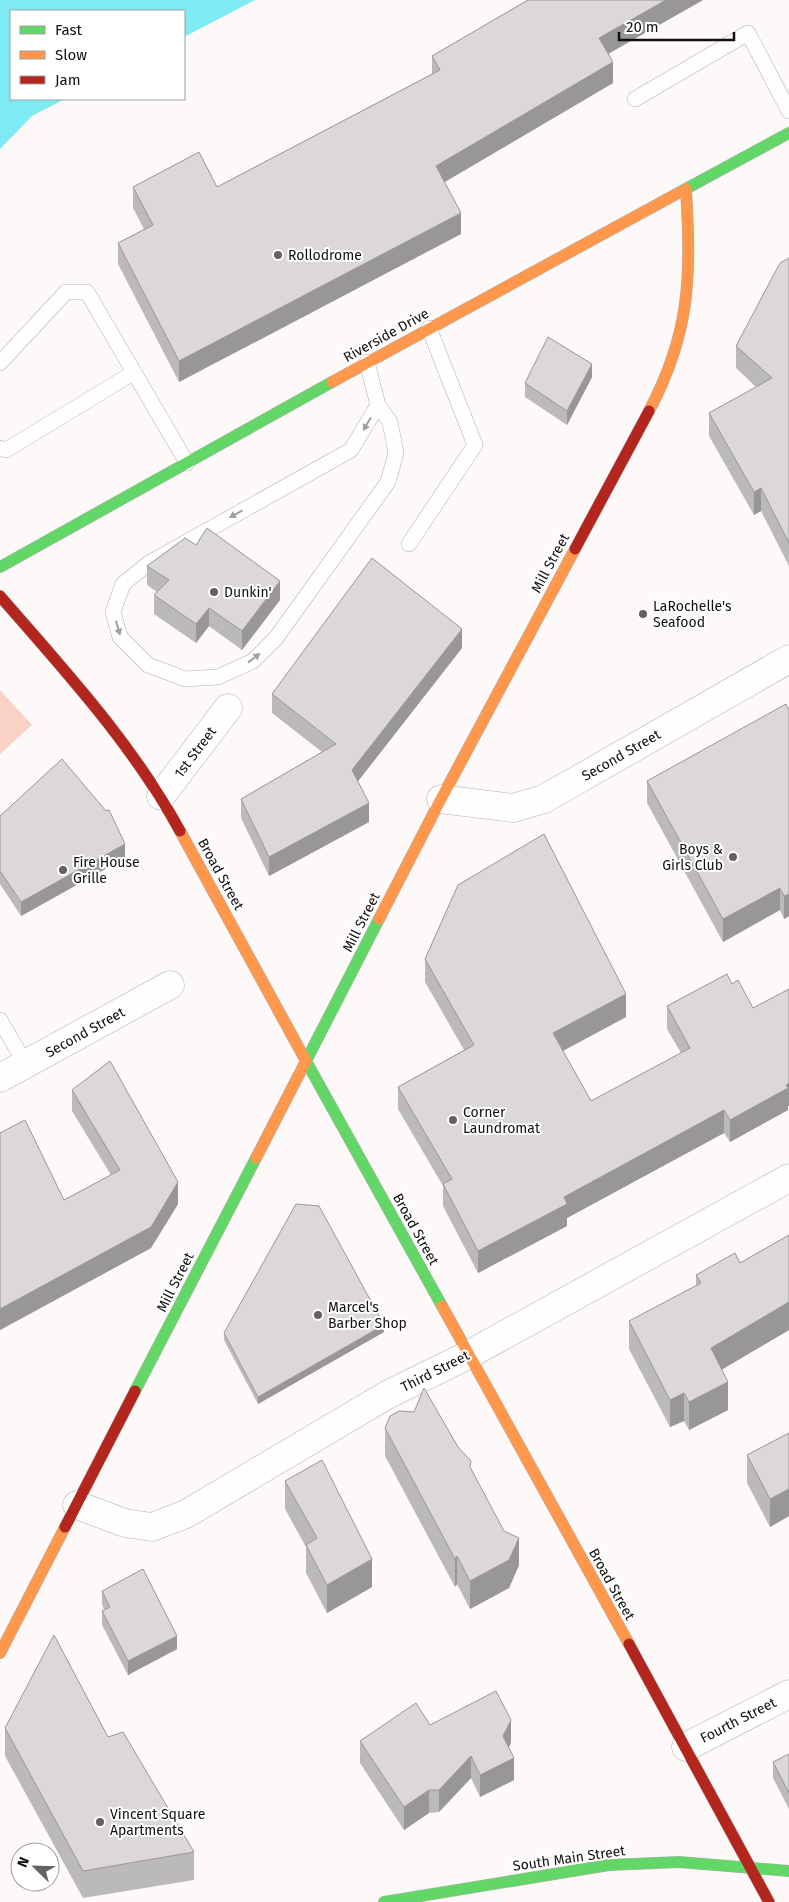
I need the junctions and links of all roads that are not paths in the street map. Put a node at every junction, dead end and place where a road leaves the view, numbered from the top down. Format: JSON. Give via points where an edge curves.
{"nodes":[{"id":1,"x":635,"y":99,"type":"dead end"},
{"id":2,"x":789,"y":111,"type":"edge"},
{"id":3,"x":789,"y":133,"type":"edge"},
{"id":4,"x":686,"y":189,"type":"junction"},
{"id":5,"x":428,"y":328,"type":"junction"},
{"id":6,"x":367,"y":362,"type":"junction"},
{"id":7,"x":0,"y":363,"type":"edge"},
{"id":8,"x":133,"y":373,"type":"junction"},
{"id":9,"x":378,"y":405,"type":"junction"},
{"id":10,"x":0,"y":448,"type":"edge"},
{"id":11,"x":187,"y":463,"type":"junction"},
{"id":12,"x":409,"y":544,"type":"dead end"},
{"id":13,"x":0,"y":567,"type":"edge"},
{"id":14,"x":4,"y":609,"type":"edge"},
{"id":15,"x":789,"y":659,"type":"edge"},
{"id":16,"x":228,"y":708,"type":"dead end"},
{"id":17,"x":161,"y":796,"type":"junction"},
{"id":18,"x":441,"y":799,"type":"junction"},
{"id":19,"x":170,"y":985,"type":"dead end"},
{"id":20,"x":0,"y":1020,"type":"edge"},
{"id":21,"x":306,"y":1061,"type":"junction"},
{"id":22,"x":26,"y":1065,"type":"junction"},
{"id":23,"x":0,"y":1078,"type":"edge"},
{"id":24,"x":789,"y":1178,"type":"edge"},
{"id":25,"x":468,"y":1354,"type":"junction"},
{"id":26,"x":77,"y":1505,"type":"junction"},
{"id":27,"x":0,"y":1653,"type":"edge"},
{"id":28,"x":789,"y":1694,"type":"edge"},
{"id":29,"x":686,"y":1747,"type":"junction"},
{"id":30,"x":751,"y":1868,"type":"junction"},
{"id":31,"x":789,"y":1871,"type":"edge"},
{"id":32,"x":384,"y":1902,"type":"edge"},
{"id":33,"x":769,"y":1902,"type":"edge"}],
"edges":[{"from":1,"to":2,"type":"lane","via":[[748,33]]},
{"from":3,"to":4,"type":"main road","name":"Riverside Drive"},
{"from":4,"to":5,"type":"main road","name":"Riverside Drive"},
{"from":4,"to":18,"type":"main road","name":"Mill Street","via":[[690,252],[687,295],[678,342],[660,390]]},
{"from":5,"to":6,"type":"main road","name":"Riverside Drive"},
{"from":5,"to":12,"type":"lane","via":[[475,445]]},
{"from":6,"to":9,"type":"lane"},
{"from":6,"to":11,"type":"main road","name":"Riverside Drive"},
{"from":7,"to":8,"type":"lane","via":[[66,292],[87,292]]},
{"from":8,"to":10,"type":"lane","via":[[6,450]]},
{"from":8,"to":11,"type":"lane"},
{"from":9,"to":9,"type":"lane","one_way":true,"via":[[351,450],[149,563],[123,584],[113,612],[120,637],[148,665],[185,680],[218,677],[253,661],[276,638],[388,482],[396,453],[390,422]]},
{"from":11,"to":13,"type":"main road","name":"Riverside Drive"},
{"from":14,"to":17,"type":"main road","name":"Broad Street","via":[[108,720]]},
{"from":15,"to":18,"type":"street","name":"Second Street","via":[[544,799],[514,808]]},
{"from":16,"to":17,"type":"street","name":"1st Street"},
{"from":17,"to":21,"type":"main road","name":"Broad Street"},
{"from":18,"to":21,"type":"main road","name":"Mill Street"},
{"from":19,"to":22,"type":"street","name":"Second Street"},
{"from":20,"to":22,"type":"lane"},
{"from":21,"to":25,"type":"main road","name":"Broad Street"},
{"from":21,"to":26,"type":"main road","name":"Mill Street"},
{"from":22,"to":23,"type":"street","name":"Second Street"},
{"from":24,"to":25,"type":"street","name":"Third Street"},
{"from":25,"to":26,"type":"street","name":"Third Street","via":[[387,1395],[186,1514],[152,1528],[125,1523]]},
{"from":25,"to":29,"type":"main road","name":"Broad Street"},
{"from":26,"to":27,"type":"main road","name":"Mill Street"},
{"from":28,"to":29,"type":"street","name":"Fourth Street"},
{"from":29,"to":30,"type":"main road","name":"Broad Street"},
{"from":30,"to":31,"type":"main road","name":"South Main Street"},
{"from":30,"to":32,"type":"main road","name":"South Main Street","via":[[679,1862],[609,1865]]},
{"from":30,"to":33,"type":"main road","name":"Broad Street"}]}
